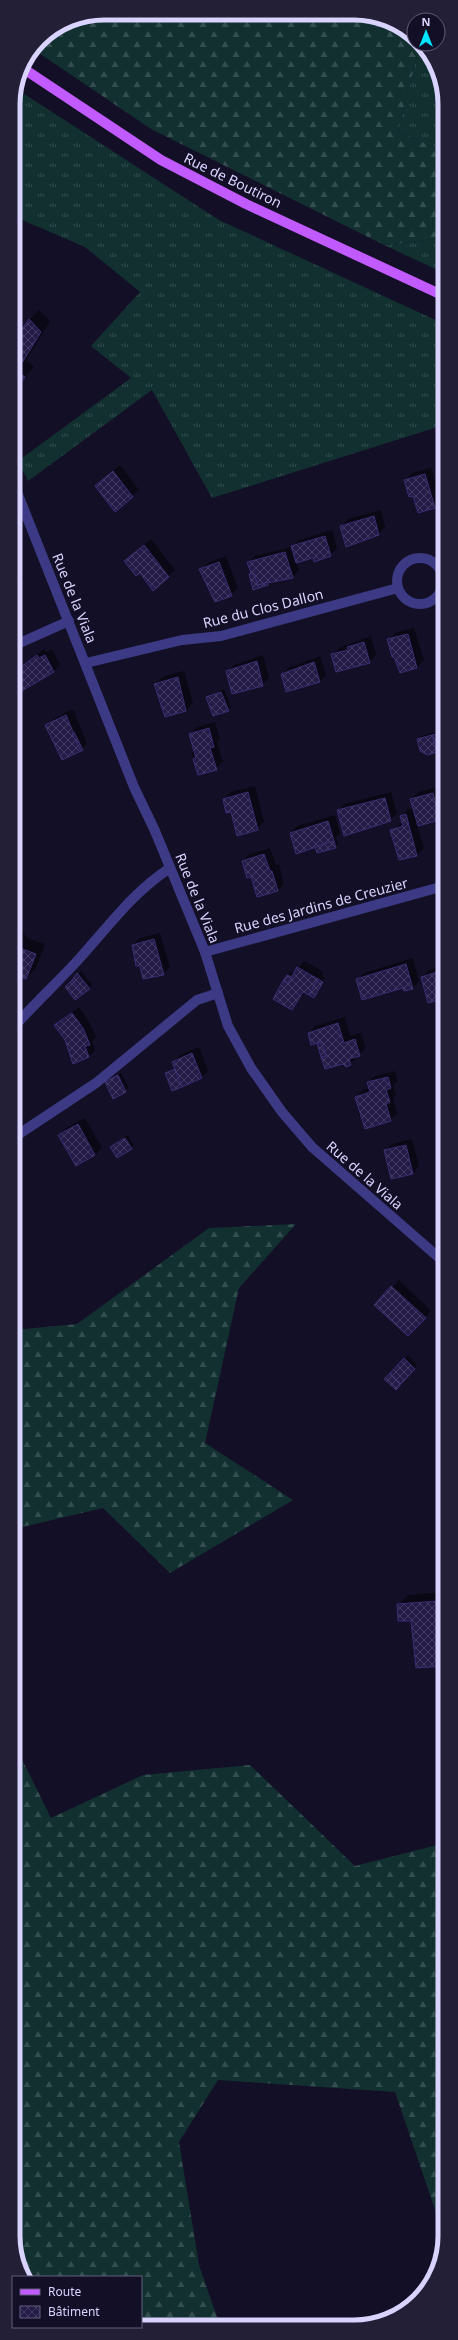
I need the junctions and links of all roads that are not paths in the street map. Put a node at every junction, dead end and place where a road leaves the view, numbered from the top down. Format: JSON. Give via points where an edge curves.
{"nodes":[{"id":1,"x":27,"y":71,"type":"edge"},
{"id":2,"x":438,"y":293,"type":"edge"},
{"id":3,"x":20,"y":499,"type":"edge"},
{"id":4,"x":438,"y":568,"type":"edge"},
{"id":5,"x":398,"y":588,"type":"junction"},
{"id":6,"x":438,"y":594,"type":"edge"},
{"id":7,"x":69,"y":621,"type":"junction"},
{"id":8,"x":20,"y":643,"type":"edge"},
{"id":9,"x":86,"y":663,"type":"junction"},
{"id":10,"x":170,"y":868,"type":"junction"},
{"id":11,"x":438,"y":888,"type":"edge"},
{"id":12,"x":205,"y":952,"type":"junction"},
{"id":13,"x":218,"y":993,"type":"junction"},
{"id":14,"x":20,"y":1020,"type":"edge"},
{"id":15,"x":20,"y":1134,"type":"edge"},
{"id":16,"x":438,"y":1257,"type":"edge"}],
"edges":[{"from":1,"to":2,"type":"main road","name":"Rue de Boutiron","via":[[161,160],[246,204]]},
{"from":3,"to":7,"type":"street","name":"Rue de la Viala"},
{"from":4,"to":5,"type":"street","via":[[426,559],[411,560],[400,570],[397,577]]},
{"from":5,"to":6,"type":"street","via":[[403,598],[410,602],[425,604]]},
{"from":5,"to":9,"type":"street","name":"Rue du Clos Dallon","via":[[221,636],[182,640]]},
{"from":7,"to":8,"type":"street"},
{"from":7,"to":9,"type":"street","name":"Rue de la Viala"},
{"from":9,"to":10,"type":"street","name":"Rue de la Viala","via":[[134,787]]},
{"from":10,"to":12,"type":"street","name":"Rue de la Viala"},
{"from":10,"to":14,"type":"street","via":[[122,908],[79,959]]},
{"from":11,"to":12,"type":"street","name":"Rue des Jardins de Creuzier"},
{"from":12,"to":13,"type":"street","name":"Rue de la Viala"},
{"from":13,"to":15,"type":"street","via":[[197,1000],[96,1083]]},
{"from":13,"to":16,"type":"street","name":"Rue de la Viala","via":[[228,1026],[250,1068],[282,1112],[312,1147]]}]}
